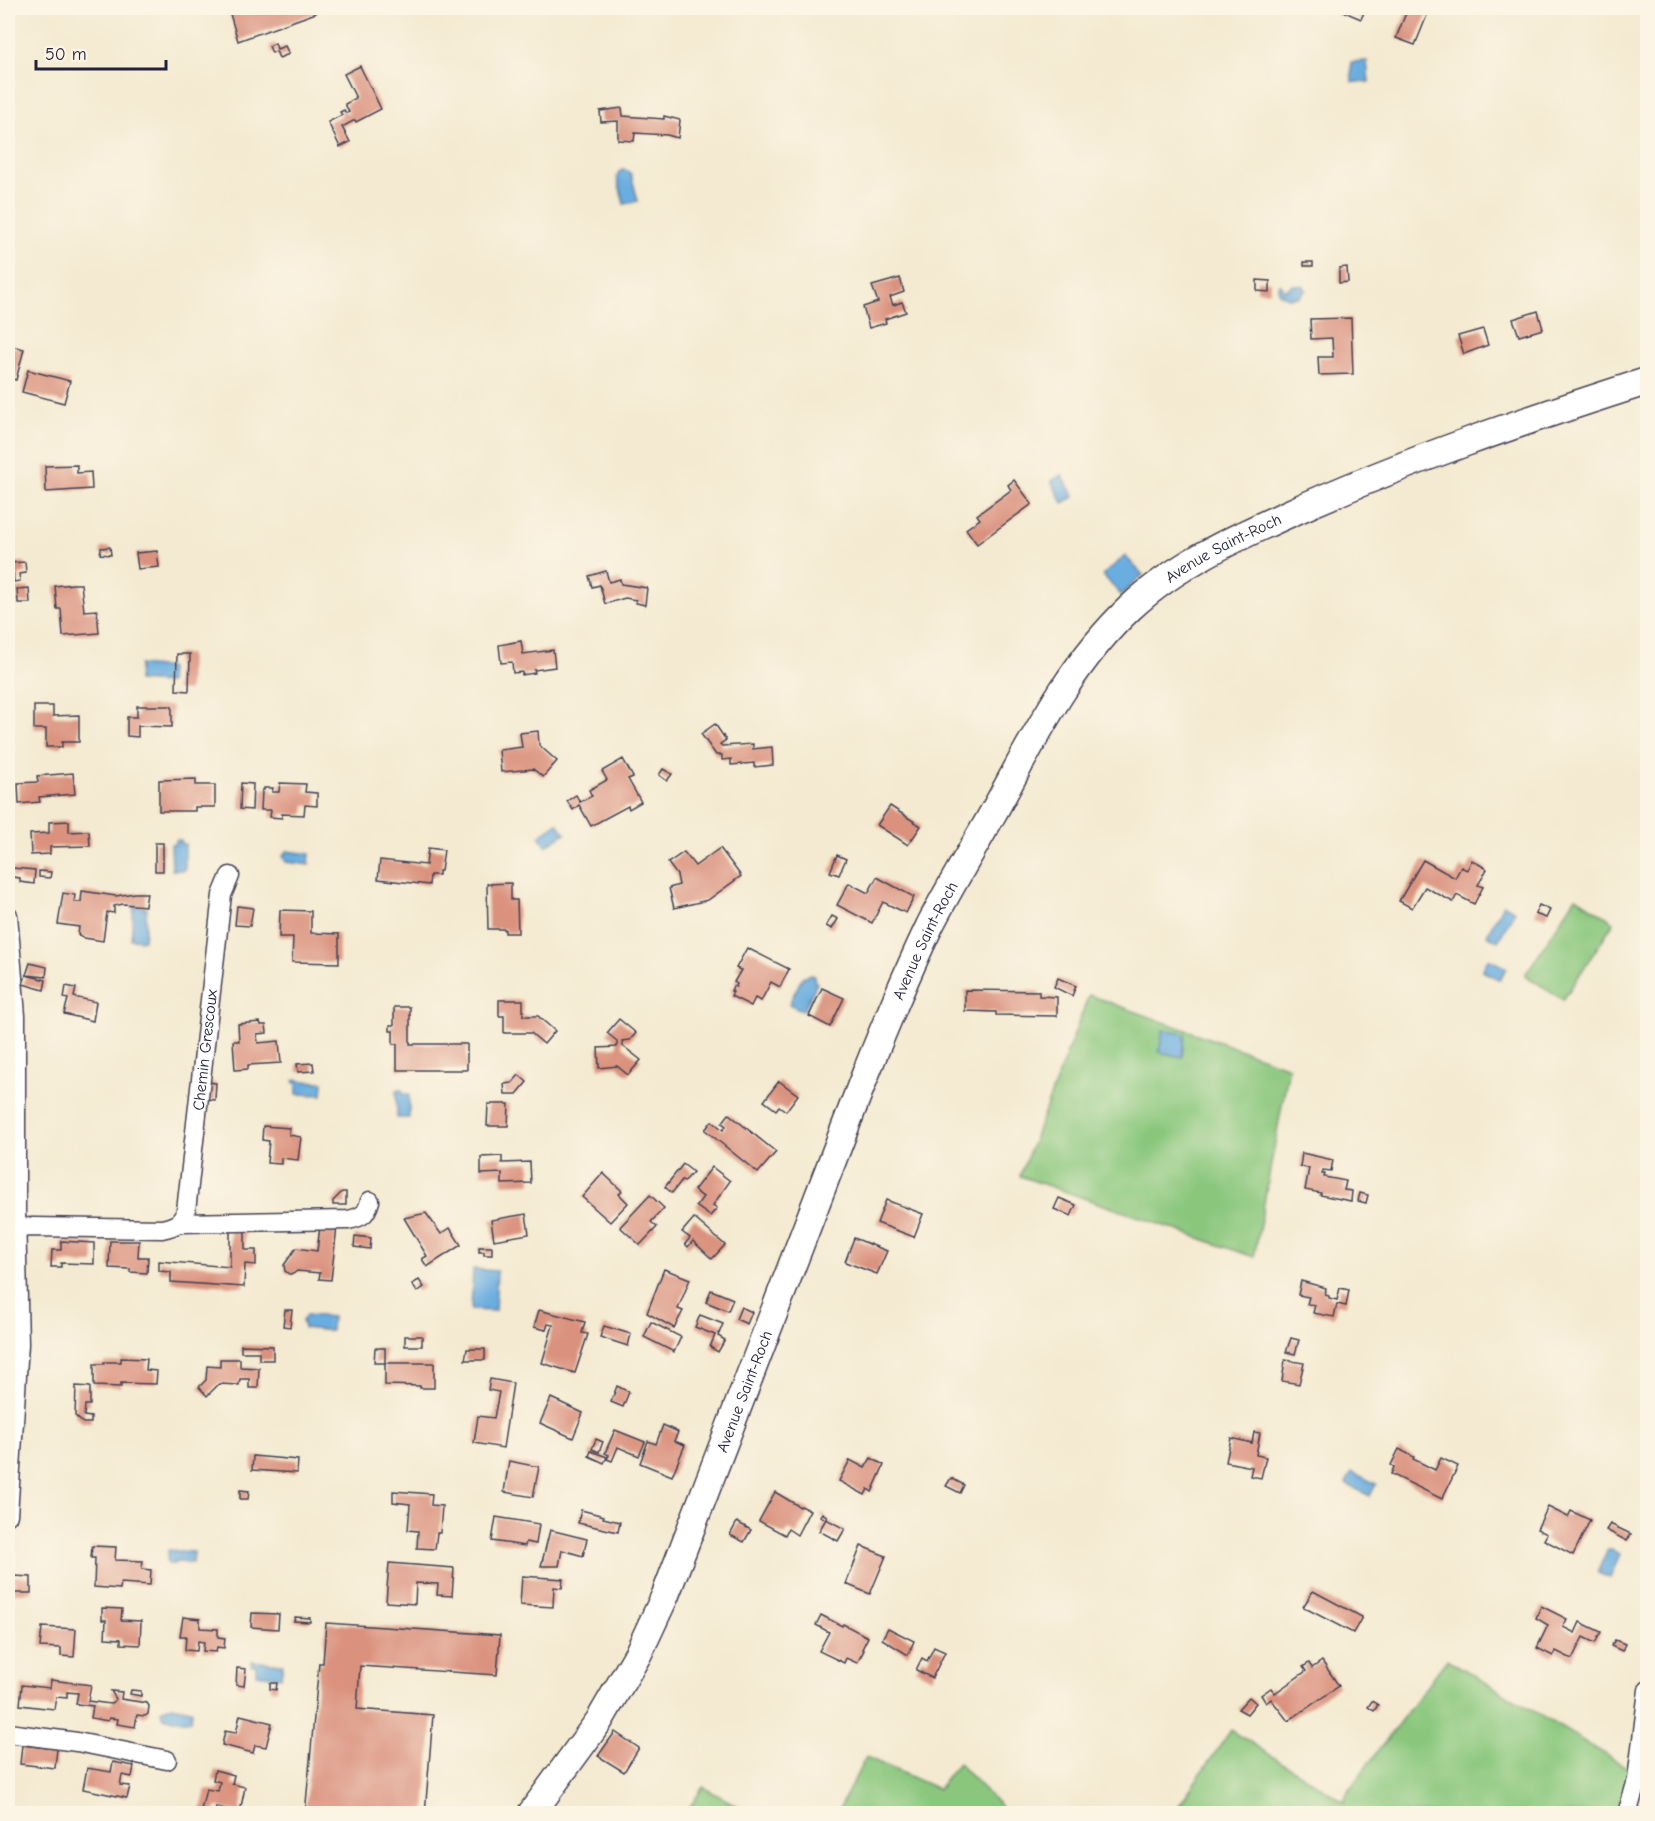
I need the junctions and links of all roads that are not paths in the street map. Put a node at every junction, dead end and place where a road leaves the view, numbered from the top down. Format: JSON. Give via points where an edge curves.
{"nodes":[{"id":1,"x":1647,"y":381,"type":"edge"},
{"id":2,"x":230,"y":876,"type":"dead end"},
{"id":3,"x":8,"y":915,"type":"edge"},
{"id":4,"x":12,"y":1140,"type":"edge"},
{"id":5,"x":370,"y":1201,"type":"dead end"},
{"id":6,"x":180,"y":1222,"type":"junction"},
{"id":7,"x":16,"y":1228,"type":"junction"},
{"id":8,"x":8,"y":1515,"type":"edge"},
{"id":9,"x":1647,"y":1690,"type":"edge"},
{"id":10,"x":8,"y":1733,"type":"edge"},
{"id":11,"x":167,"y":1760,"type":"dead end"},
{"id":12,"x":531,"y":1814,"type":"edge"},
{"id":13,"x":1627,"y":1814,"type":"edge"}],
"edges":[{"from":1,"to":12,"type":"main road","name":"Avenue Saint-Roch","via":[[1406,464],[1273,521],[1170,575],[1101,637],[1046,716],[932,922],[866,1073],[665,1596],[638,1654],[599,1721]]},
{"from":2,"to":6,"type":"street","name":"Chemin Grescoux","via":[[222,895],[186,1211]]},
{"from":3,"to":4,"type":"street","via":[[16,1016]]},
{"from":4,"to":7,"type":"street"},
{"from":5,"to":6,"type":"street","via":[[368,1211],[348,1221]]},
{"from":6,"to":7,"type":"street","via":[[162,1230]]},
{"from":7,"to":8,"type":"street","via":[[20,1344]]},
{"from":9,"to":13,"type":"street","via":[[1637,1780]]},
{"from":10,"to":11,"type":"street"}]}
